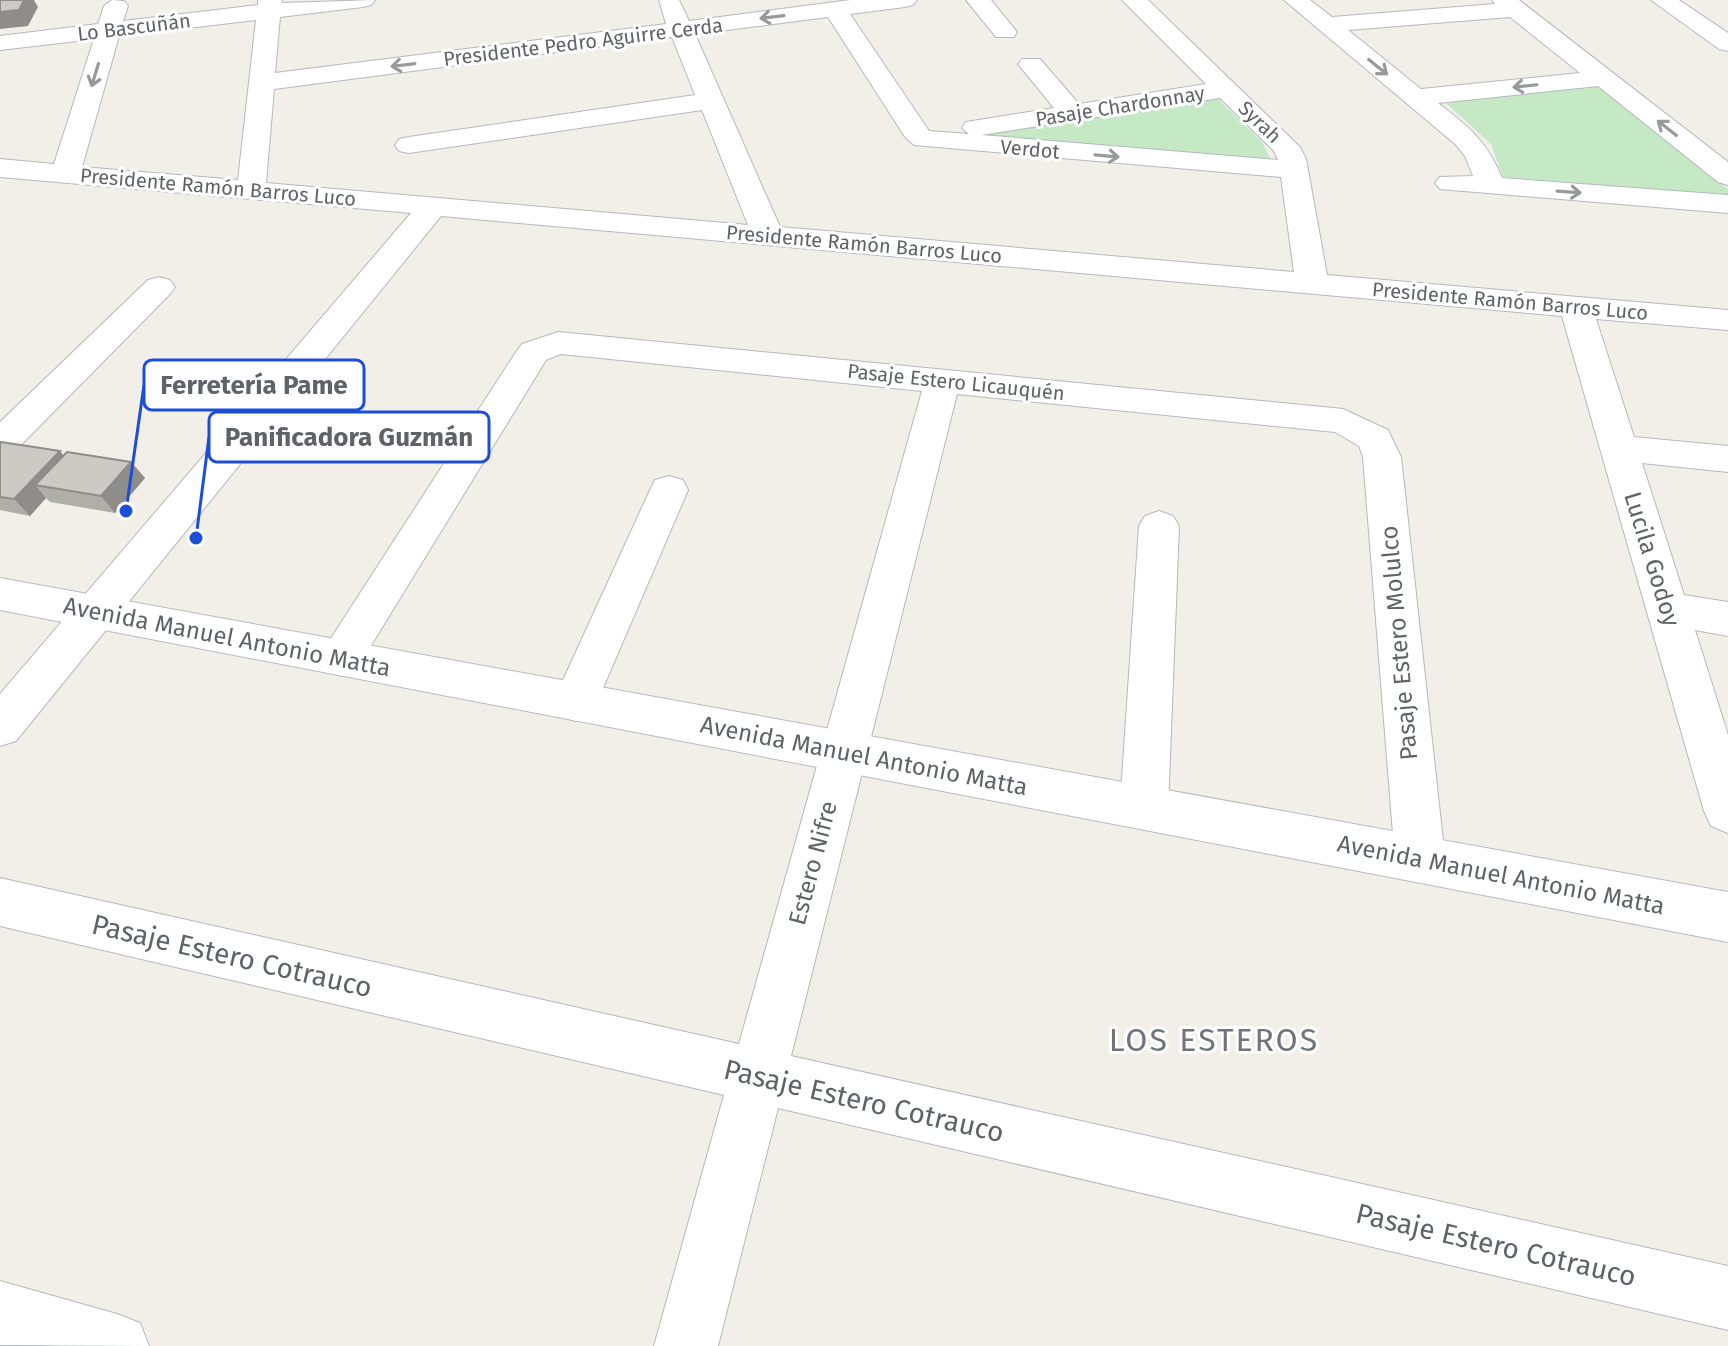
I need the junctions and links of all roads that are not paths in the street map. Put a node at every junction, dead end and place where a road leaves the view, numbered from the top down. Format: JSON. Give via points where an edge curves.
{"nodes":[{"id":1,"x":118,"y":0,"type":"edge"},
{"id":2,"x":363,"y":0,"type":"edge"},
{"id":3,"x":669,"y":0,"type":"edge"},
{"id":4,"x":905,"y":0,"type":"edge"},
{"id":5,"x":978,"y":0,"type":"edge"},
{"id":6,"x":1134,"y":0,"type":"edge"},
{"id":7,"x":1296,"y":0,"type":"edge"},
{"id":8,"x":1663,"y":0,"type":"edge"},
{"id":9,"x":1510,"y":5,"type":"edge"},
{"id":10,"x":269,"y":6,"type":"edge"},
{"id":11,"x":835,"y":9,"type":"junction"},
{"id":12,"x":1327,"y":25,"type":"junction"},
{"id":13,"x":681,"y":29,"type":"junction"},
{"id":14,"x":109,"y":30,"type":"junction"},
{"id":15,"x":1005,"y":32,"type":"dead end"},
{"id":16,"x":0,"y":43,"type":"edge"},
{"id":17,"x":1728,"y":44,"type":"edge"},
{"id":18,"x":1031,"y":64,"type":"dead end"},
{"id":19,"x":1603,"y":78,"type":"junction"},
{"id":20,"x":262,"y":83,"type":"junction"},
{"id":21,"x":1226,"y":89,"type":"junction"},
{"id":22,"x":1416,"y":97,"type":"junction"},
{"id":23,"x":711,"y":101,"type":"junction"},
{"id":24,"x":1073,"y":113,"type":"junction"},
{"id":25,"x":919,"y":137,"type":"junction"},
{"id":26,"x":409,"y":145,"type":"dead end"},
{"id":27,"x":0,"y":168,"type":"edge"},
{"id":28,"x":1294,"y":170,"type":"junction"},
{"id":29,"x":65,"y":174,"type":"junction"},
{"id":30,"x":1728,"y":176,"type":"edge"},
{"id":31,"x":1450,"y":183,"type":"dead end"},
{"id":32,"x":1491,"y":186,"type":"junction"},
{"id":33,"x":251,"y":190,"type":"junction"},
{"id":34,"x":1728,"y":204,"type":"edge"},
{"id":35,"x":433,"y":206,"type":"junction"},
{"id":36,"x":768,"y":235,"type":"junction"},
{"id":37,"x":1312,"y":283,"type":"junction"},
{"id":38,"x":159,"y":287,"type":"dead end"},
{"id":39,"x":1576,"y":306,"type":"junction"},
{"id":40,"x":1728,"y":320,"type":"edge"},
{"id":41,"x":943,"y":380,"type":"junction"},
{"id":42,"x":1366,"y":432,"type":"joint"},
{"id":43,"x":0,"y":444,"type":"edge"},
{"id":44,"x":1619,"y":448,"type":"junction"},
{"id":45,"x":1728,"y":459,"type":"edge"},
{"id":46,"x":669,"y":490,"type":"dead end"},
{"id":47,"x":1159,"y":526,"type":"dead end"},
{"id":48,"x":0,"y":594,"type":"edge"},
{"id":49,"x":1667,"y":609,"type":"junction"},
{"id":50,"x":95,"y":612,"type":"junction"},
{"id":51,"x":1728,"y":619,"type":"edge"},
{"id":52,"x":341,"y":658,"type":"junction"},
{"id":53,"x":575,"y":702,"type":"junction"},
{"id":54,"x":0,"y":727,"type":"edge"},
{"id":55,"x":842,"y":751,"type":"junction"},
{"id":56,"x":1144,"y":808,"type":"junction"},
{"id":57,"x":1728,"y":811,"type":"edge"},
{"id":58,"x":1420,"y":859,"type":"junction"},
{"id":59,"x":0,"y":902,"type":"edge"},
{"id":60,"x":1728,"y":917,"type":"edge"},
{"id":61,"x":757,"y":1076,"type":"junction"},
{"id":62,"x":1728,"y":1298,"type":"edge"},
{"id":63,"x":0,"y":1313,"type":"edge"},
{"id":64,"x":117,"y":1346,"type":"edge"},
{"id":65,"x":686,"y":1346,"type":"edge"}],
"edges":[{"from":1,"to":14,"type":"street"},
{"from":2,"to":10,"type":"street","name":"Lo Bascuñán"},
{"from":3,"to":13,"type":"street"},
{"from":4,"to":11,"type":"street","name":"Presidente Pedro Aguirre Cerda"},
{"from":5,"to":15,"type":"street"},
{"from":6,"to":21,"type":"street","name":"Syrah"},
{"from":7,"to":12,"type":"street"},
{"from":8,"to":17,"type":"street"},
{"from":9,"to":12,"type":"street"},
{"from":9,"to":19,"type":"street"},
{"from":10,"to":14,"type":"street","name":"Lo Bascuñán"},
{"from":10,"to":20,"type":"street"},
{"from":11,"to":13,"type":"street","name":"Presidente Pedro Aguirre Cerda","one_way":true},
{"from":11,"to":25,"type":"street"},
{"from":12,"to":22,"type":"street","one_way":true},
{"from":13,"to":20,"type":"street","name":"Presidente Pedro Aguirre Cerda","one_way":true},
{"from":13,"to":23,"type":"street"},
{"from":14,"to":16,"type":"street","name":"Lo Bascuñán"},
{"from":14,"to":29,"type":"street","one_way":true},
{"from":18,"to":24,"type":"street"},
{"from":19,"to":22,"type":"street","one_way":true},
{"from":30,"to":19,"type":"street","one_way":true},
{"from":20,"to":33,"type":"street"},
{"from":21,"to":24,"type":"street","name":"Pasaje Chardonnay"},
{"from":21,"to":28,"type":"street","name":"Syrah","via":[[1282,142]]},
{"from":22,"to":32,"type":"street","via":[[1472,146]]},
{"from":23,"to":26,"type":"street"},
{"from":23,"to":36,"type":"street"},
{"from":24,"to":25,"type":"street","name":"Pasaje Chardonnay"},
{"from":25,"to":28,"type":"street","name":"Verdot","one_way":true},
{"from":27,"to":29,"type":"street","name":"Presidente Ramón Barros Luco"},
{"from":28,"to":37,"type":"street","name":"Syrah"},
{"from":29,"to":33,"type":"street","name":"Presidente Ramón Barros Luco"},
{"from":31,"to":32,"type":"street"},
{"from":32,"to":34,"type":"street","one_way":true},
{"from":33,"to":35,"type":"street","name":"Presidente Ramón Barros Luco"},
{"from":35,"to":36,"type":"street","name":"Presidente Ramón Barros Luco"},
{"from":35,"to":50,"type":"street"},
{"from":36,"to":37,"type":"street","name":"Presidente Ramón Barros Luco"},
{"from":37,"to":39,"type":"street","name":"Presidente Ramón Barros Luco"},
{"from":38,"to":43,"type":"street"},
{"from":39,"to":40,"type":"street","name":"Presidente Ramón Barros Luco"},
{"from":39,"to":44,"type":"street","name":"Lucila Godoy"},
{"from":41,"to":42,"type":"street","name":"Pasaje Estero Licauquén","via":[[1332,419]]},
{"from":41,"to":52,"type":"street","name":"Pasaje Estero Licauquén","via":[[572,343],[545,346],[528,360]]},
{"from":41,"to":55,"type":"street","name":"Estero Nifre"},
{"from":42,"to":58,"type":"street","name":"Pasaje Estero Molulco","via":[[1382,457]]},
{"from":44,"to":45,"type":"street"},
{"from":44,"to":49,"type":"street","name":"Lucila Godoy"},
{"from":46,"to":53,"type":"street"},
{"from":47,"to":56,"type":"street"},
{"from":48,"to":50,"type":"street","name":"Avenida Manuel Antonio Matta"},
{"from":49,"to":51,"type":"street"},
{"from":49,"to":57,"type":"street","name":"Lucila Godoy"},
{"from":50,"to":52,"type":"street","name":"Avenida Manuel Antonio Matta"},
{"from":50,"to":54,"type":"street"},
{"from":52,"to":53,"type":"street","name":"Avenida Manuel Antonio Matta"},
{"from":53,"to":55,"type":"street","name":"Avenida Manuel Antonio Matta"},
{"from":55,"to":56,"type":"street","name":"Avenida Manuel Antonio Matta"},
{"from":55,"to":61,"type":"street","name":"Estero Nifre"},
{"from":56,"to":58,"type":"street","name":"Avenida Manuel Antonio Matta"},
{"from":58,"to":60,"type":"street","name":"Avenida Manuel Antonio Matta"},
{"from":59,"to":61,"type":"street","name":"Pasaje Estero Cotrauco"},
{"from":61,"to":62,"type":"street","name":"Pasaje Estero Cotrauco"},
{"from":61,"to":65,"type":"street","name":"Estero Nifre"},
{"from":63,"to":64,"type":"street"}]}
